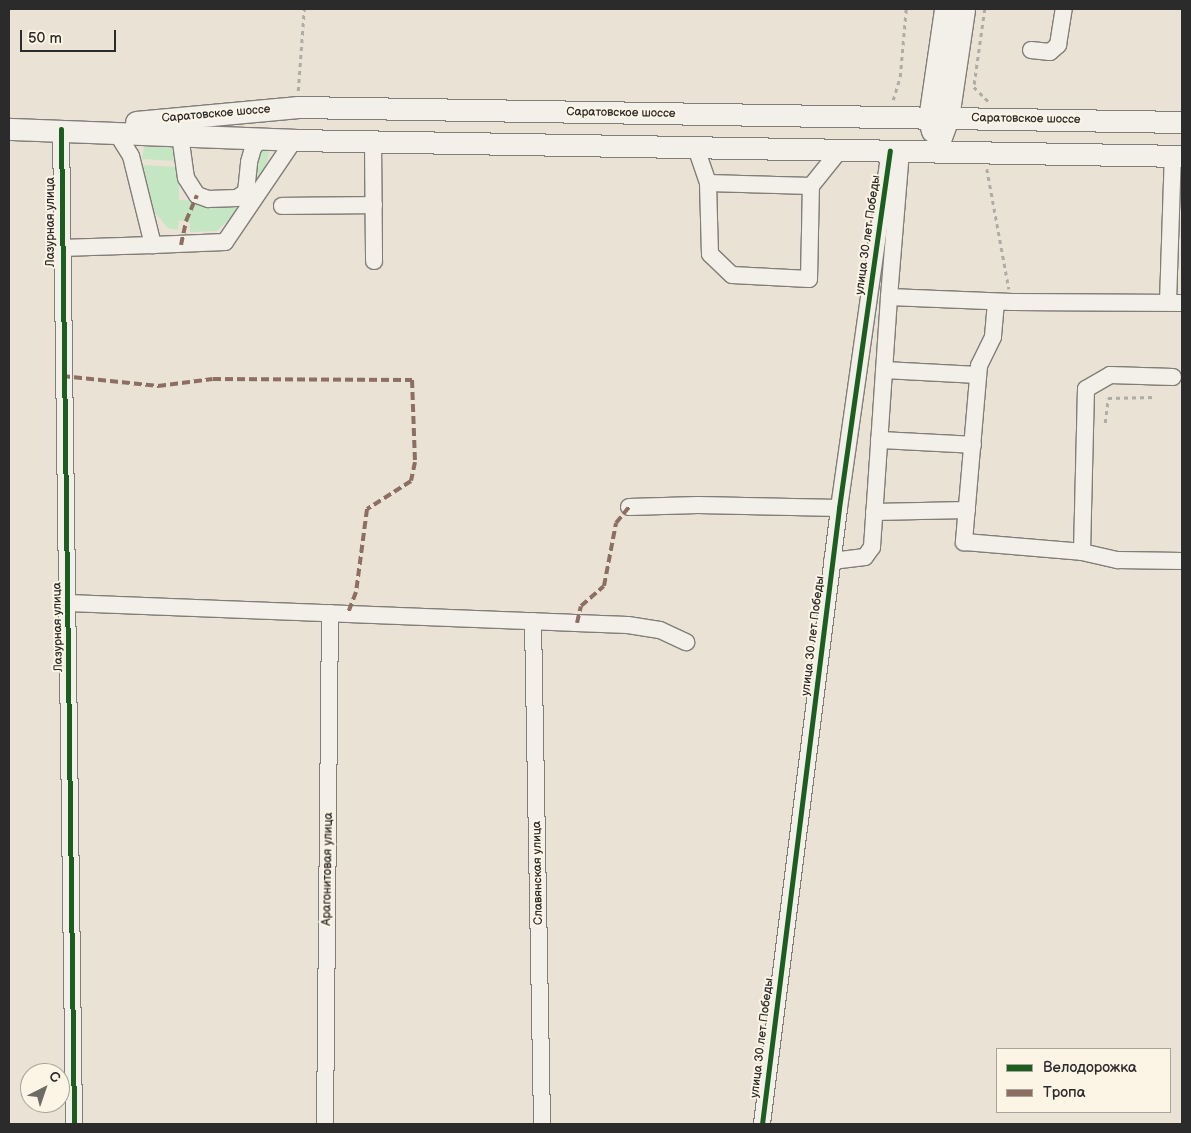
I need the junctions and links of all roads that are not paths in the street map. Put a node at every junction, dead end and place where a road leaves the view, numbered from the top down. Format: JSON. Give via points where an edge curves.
{"nodes":[{"id":1,"x":947,"y":9,"type":"edge"},
{"id":2,"x":1064,"y":9,"type":"edge"},
{"id":3,"x":1031,"y":50,"type":"dead end"},
{"id":4,"x":939,"y":118,"type":"junction"},
{"id":5,"x":1182,"y":122,"type":"edge"},
{"id":6,"x":182,"y":126,"type":"junction"},
{"id":7,"x":9,"y":129,"type":"edge"},
{"id":8,"x":61,"y":129,"type":"junction"},
{"id":9,"x":116,"y":132,"type":"junction"},
{"id":10,"x":262,"y":138,"type":"junction"},
{"id":11,"x":294,"y":140,"type":"junction"},
{"id":12,"x":373,"y":141,"type":"junction"},
{"id":13,"x":696,"y":148,"type":"junction"},
{"id":14,"x":936,"y":150,"type":"junction"},
{"id":15,"x":839,"y":151,"type":"junction"},
{"id":16,"x":895,"y":151,"type":"junction"},
{"id":17,"x":1178,"y":155,"type":"edge"},
{"id":18,"x":708,"y":183,"type":"junction"},
{"id":19,"x":811,"y":186,"type":"junction"},
{"id":20,"x":282,"y":206,"type":"dead end"},
{"id":21,"x":374,"y":206,"type":"junction"},
{"id":22,"x":153,"y":246,"type":"junction"},
{"id":23,"x":61,"y":248,"type":"junction"},
{"id":24,"x":374,"y":261,"type":"dead end"},
{"id":25,"x":889,"y":297,"type":"junction"},
{"id":26,"x":1004,"y":302,"type":"junction"},
{"id":27,"x":1175,"y":303,"type":"edge"},
{"id":28,"x":884,"y":370,"type":"junction"},
{"id":29,"x":978,"y":375,"type":"junction"},
{"id":30,"x":1173,"y":377,"type":"dead end"},
{"id":31,"x":879,"y":440,"type":"junction"},
{"id":32,"x":973,"y":445,"type":"junction"},
{"id":33,"x":629,"y":507,"type":"dead end"},
{"id":34,"x":839,"y":508,"type":"junction"},
{"id":35,"x":967,"y":510,"type":"junction"},
{"id":36,"x":874,"y":512,"type":"junction"},
{"id":37,"x":1082,"y":552,"type":"junction"},
{"id":38,"x":832,"y":561,"type":"junction"},
{"id":39,"x":1182,"y":562,"type":"edge"},
{"id":40,"x":68,"y":603,"type":"junction"},
{"id":41,"x":330,"y":613,"type":"junction"},
{"id":42,"x":533,"y":622,"type":"junction"},
{"id":43,"x":686,"y":642,"type":"dead end"},
{"id":44,"x":74,"y":1124,"type":"edge"},
{"id":45,"x":326,"y":1124,"type":"edge"},
{"id":46,"x":542,"y":1124,"type":"edge"},
{"id":47,"x":762,"y":1124,"type":"edge"}],
"edges":[{"from":1,"to":4,"type":"main road"},
{"from":2,"to":3,"type":"street","via":[[1058,46],[1050,52]]},
{"from":4,"to":5,"type":"main road","name":"Саратовское шоссе"},
{"from":4,"to":6,"type":"main road","name":"Саратовское шоссе","via":[[298,107]]},
{"from":4,"to":14,"type":"main road"},
{"from":6,"to":8,"type":"main road","name":"Саратовское шоссе"},
{"from":6,"to":9,"type":"main road","name":"Саратовское шоссе"},
{"from":6,"to":10,"type":"main road","name":"Саратовское шоссе"},
{"from":6,"to":10,"type":"street","via":[[186,178],[198,195],[208,199],[237,198],[246,192],[251,155]]},
{"from":7,"to":8,"type":"main road","name":"Саратовское шоссе"},
{"from":8,"to":9,"type":"main road","name":"Саратовское шоссе"},
{"from":8,"to":23,"type":"street","name":"Лазурная улица"},
{"from":9,"to":22,"type":"street","via":[[130,156]]},
{"from":10,"to":11,"type":"main road","name":"Саратовское шоссе"},
{"from":11,"to":12,"type":"main road","name":"Саратовское шоссе"},
{"from":11,"to":22,"type":"street","via":[[225,242]]},
{"from":12,"to":13,"type":"main road","name":"Саратовское шоссе"},
{"from":12,"to":21,"type":"street"},
{"from":13,"to":15,"type":"main road","name":"Саратовское шоссе"},
{"from":13,"to":18,"type":"street"},
{"from":14,"to":16,"type":"main road","name":"Саратовское шоссе"},
{"from":14,"to":17,"type":"main road","name":"Саратовское шоссе"},
{"from":15,"to":16,"type":"main road","name":"Саратовское шоссе"},
{"from":15,"to":19,"type":"street"},
{"from":16,"to":25,"type":"street"},
{"from":16,"to":34,"type":"street","name":"улица 30 лет Победы"},
{"from":17,"to":27,"type":"street"},
{"from":18,"to":19,"type":"street"},
{"from":18,"to":19,"type":"street","via":[[710,254],[732,275],[809,278]]},
{"from":20,"to":21,"type":"street"},
{"from":21,"to":24,"type":"street"},
{"from":22,"to":23,"type":"street"},
{"from":23,"to":40,"type":"street","name":"Лазурная улица"},
{"from":25,"to":26,"type":"street"},
{"from":25,"to":28,"type":"street"},
{"from":26,"to":27,"type":"street"},
{"from":26,"to":29,"type":"street"},
{"from":28,"to":29,"type":"street"},
{"from":28,"to":31,"type":"street"},
{"from":29,"to":32,"type":"street"},
{"from":30,"to":37,"type":"street","via":[[1110,375],[1086,388]]},
{"from":31,"to":32,"type":"street"},
{"from":31,"to":36,"type":"street"},
{"from":32,"to":35,"type":"street"},
{"from":33,"to":34,"type":"street"},
{"from":34,"to":38,"type":"street","name":"улица 30 лет Победы"},
{"from":35,"to":36,"type":"street"},
{"from":35,"to":37,"type":"street","via":[[964,542]]},
{"from":36,"to":38,"type":"street","via":[[872,547],[865,557]]},
{"from":37,"to":39,"type":"street","via":[[1118,560]]},
{"from":38,"to":47,"type":"street","name":"улица 30 лет Победы"},
{"from":40,"to":41,"type":"street"},
{"from":40,"to":44,"type":"street","name":"Лазурная улица"},
{"from":41,"to":42,"type":"street"},
{"from":41,"to":45,"type":"street","name":"Арагонитовая улица"},
{"from":42,"to":43,"type":"street","via":[[628,624],[660,630]]},
{"from":42,"to":46,"type":"street","name":"Славянская улица"}]}
